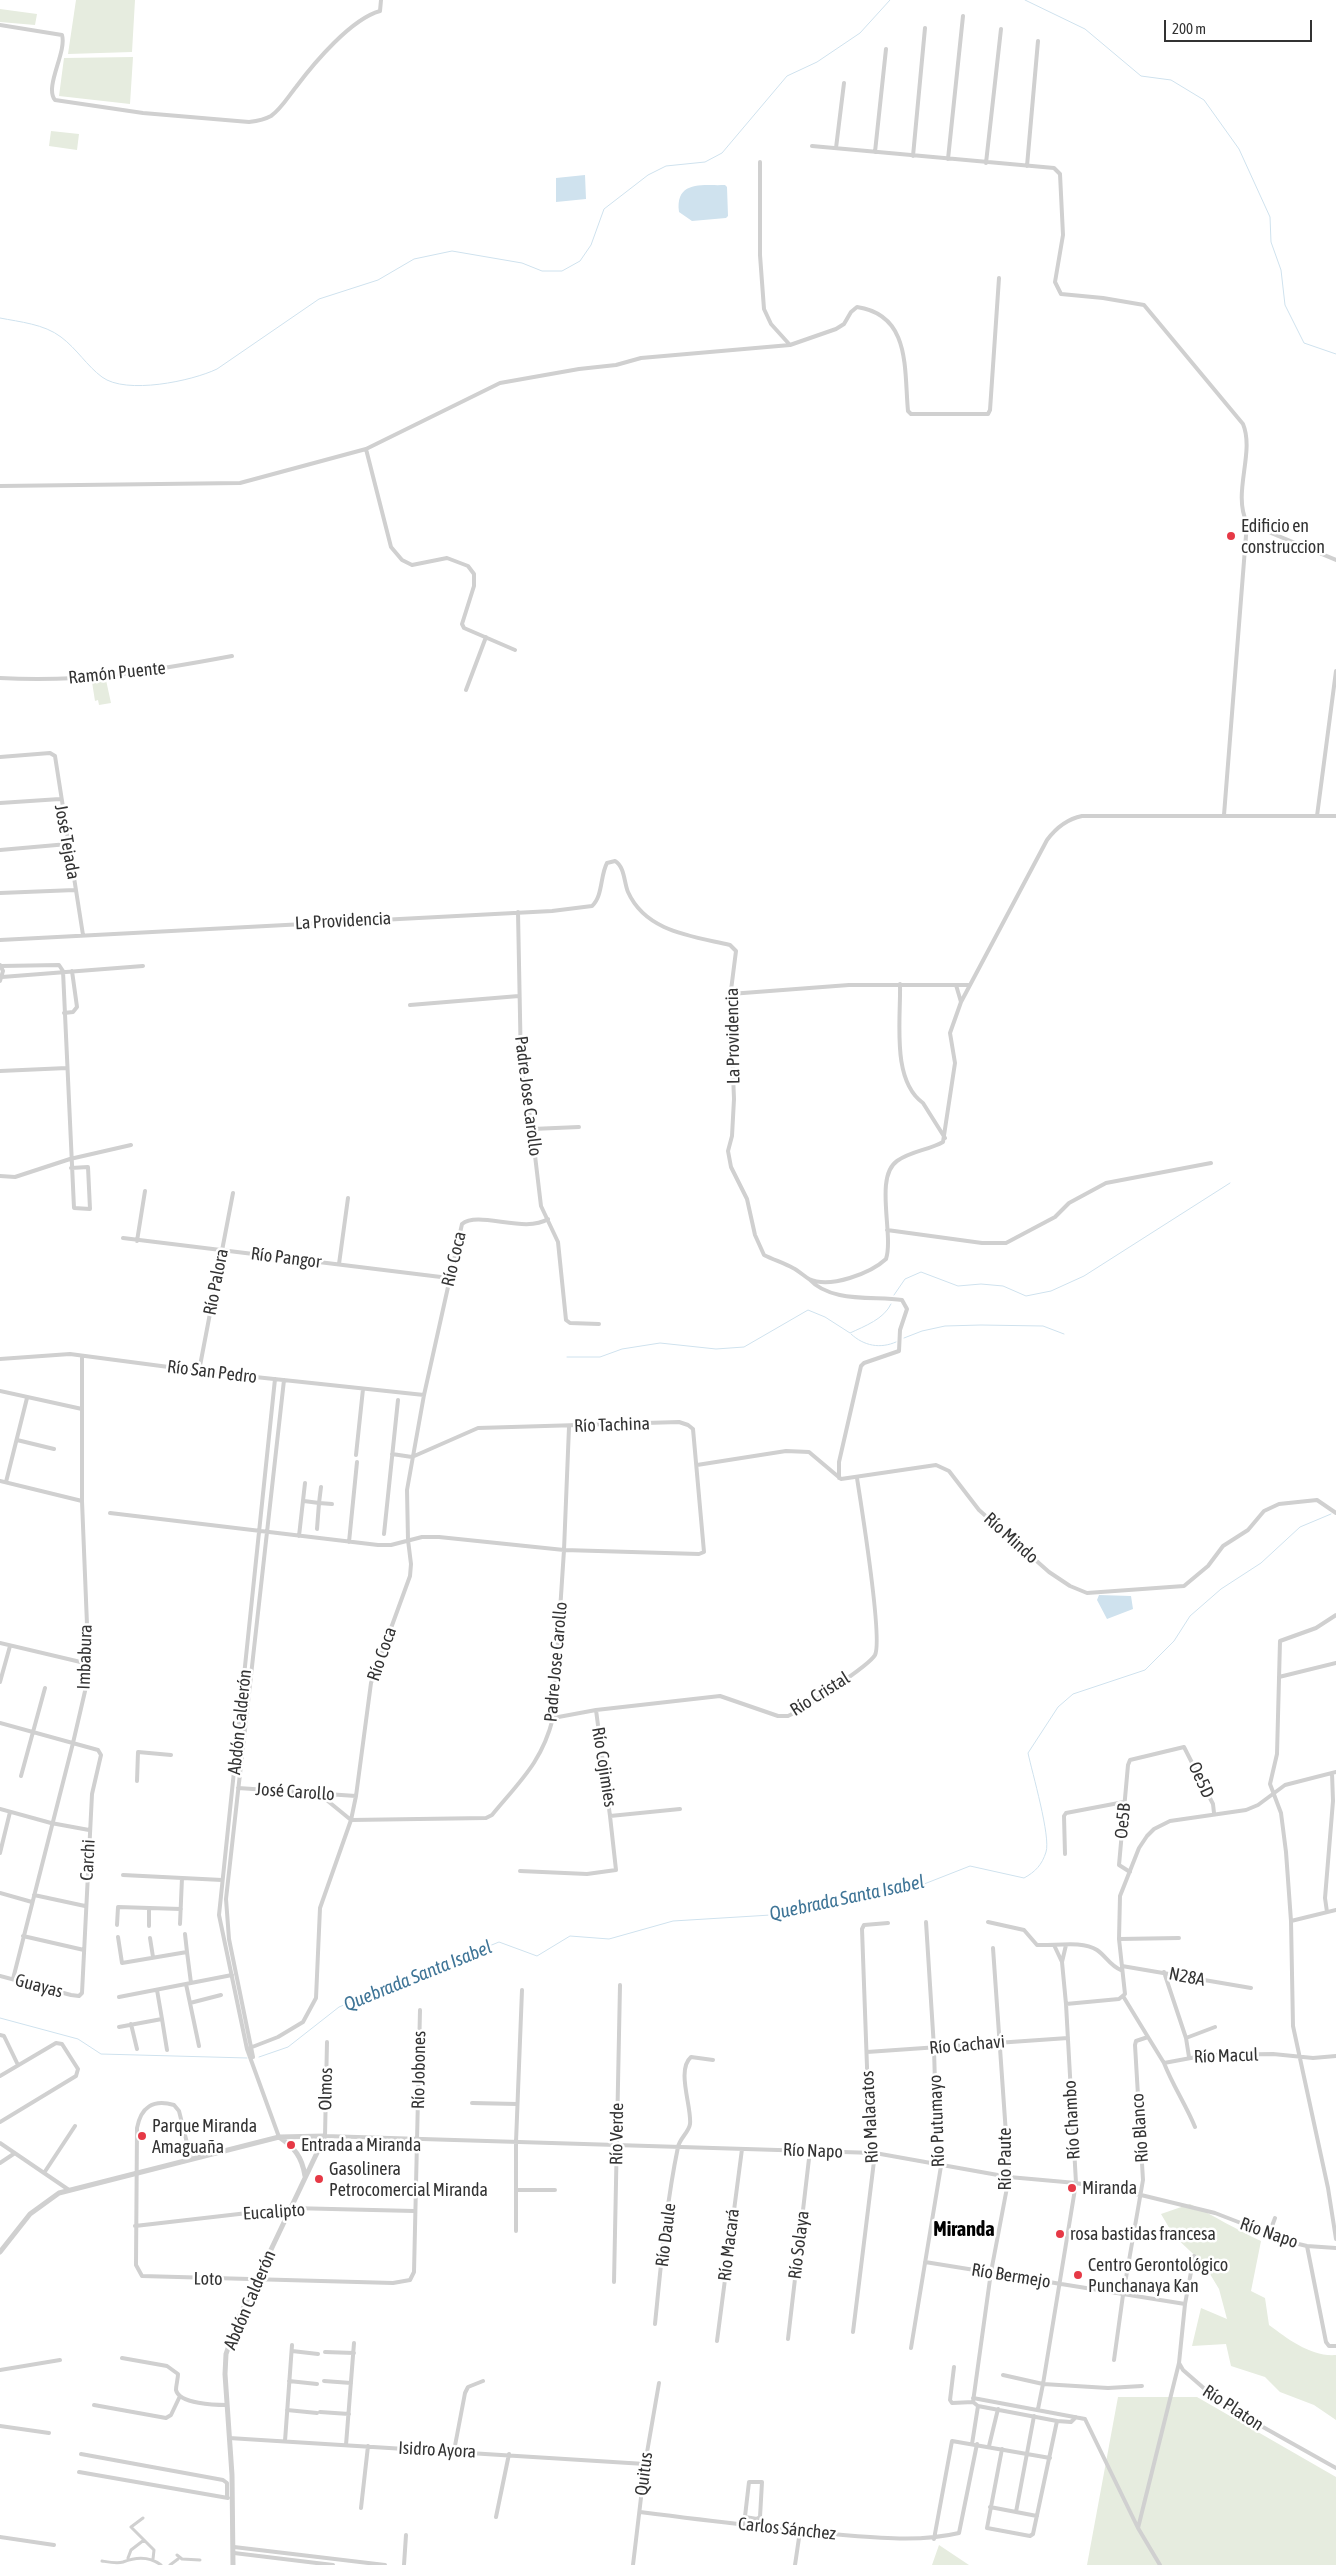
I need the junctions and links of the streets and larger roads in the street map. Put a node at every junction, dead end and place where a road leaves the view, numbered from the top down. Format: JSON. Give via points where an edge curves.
{"nodes":[{"id":1,"x":381,"y":0,"type":"edge"},
{"id":2,"x":963,"y":16,"type":"dead end"},
{"id":3,"x":0,"y":25,"type":"edge"},
{"id":4,"x":925,"y":28,"type":"dead end"},
{"id":5,"x":1001,"y":29,"type":"dead end"},
{"id":6,"x":1038,"y":41,"type":"dead end"},
{"id":7,"x":886,"y":49,"type":"dead end"},
{"id":8,"x":844,"y":83,"type":"dead end"},
{"id":9,"x":812,"y":146,"type":"dead end"},
{"id":10,"x":836,"y":148,"type":"junction"},
{"id":11,"x":875,"y":152,"type":"junction"},
{"id":12,"x":913,"y":156,"type":"junction"},
{"id":13,"x":948,"y":159,"type":"junction"},
{"id":14,"x":760,"y":162,"type":"dead end"},
{"id":15,"x":986,"y":163,"type":"junction"},
{"id":16,"x":1027,"y":166,"type":"junction"},
{"id":17,"x":999,"y":278,"type":"dead end"},
{"id":18,"x":790,"y":345,"type":"junction"},
{"id":19,"x":366,"y":449,"type":"junction"},
{"id":20,"x":0,"y":486,"type":"edge"},
{"id":21,"x":1247,"y":524,"type":"junction"},
{"id":22,"x":1336,"y":560,"type":"edge"},
{"id":23,"x":486,"y":638,"type":"junction"},
{"id":24,"x":515,"y":650,"type":"dead end"},
{"id":25,"x":232,"y":656,"type":"dead end"},
{"id":26,"x":1336,"y":670,"type":"edge"},
{"id":27,"x":0,"y":678,"type":"edge"},
{"id":28,"x":466,"y":690,"type":"dead end"},
{"id":29,"x":0,"y":757,"type":"edge"},
{"id":30,"x":60,"y":799,"type":"junction"},
{"id":31,"x":0,"y":803,"type":"edge"},
{"id":32,"x":1224,"y":815,"type":"junction"},
{"id":33,"x":1317,"y":816,"type":"junction"},
{"id":34,"x":1336,"y":816,"type":"edge"},
{"id":35,"x":68,"y":844,"type":"junction"},
{"id":36,"x":0,"y":850,"type":"edge"},
{"id":37,"x":75,"y":890,"type":"junction"},
{"id":38,"x":0,"y":893,"type":"edge"},
{"id":39,"x":518,"y":912,"type":"junction"},
{"id":40,"x":83,"y":934,"type":"junction"},
{"id":41,"x":0,"y":940,"type":"edge"},
{"id":42,"x":1,"y":966,"type":"edge"},
{"id":43,"x":143,"y":966,"type":"dead end"},
{"id":44,"x":63,"y":971,"type":"junction"},
{"id":45,"x":72,"y":971,"type":"junction"},
{"id":46,"x":1,"y":979,"type":"edge"},
{"id":47,"x":900,"y":984,"type":"junction"},
{"id":48,"x":970,"y":985,"type":"junction"},
{"id":49,"x":956,"y":986,"type":"junction"},
{"id":50,"x":730,"y":994,"type":"junction"},
{"id":51,"x":519,"y":996,"type":"junction"},
{"id":52,"x":961,"y":1002,"type":"junction"},
{"id":53,"x":410,"y":1005,"type":"dead end"},
{"id":54,"x":64,"y":1013,"type":"junction"},
{"id":55,"x":67,"y":1068,"type":"junction"},
{"id":56,"x":0,"y":1071,"type":"edge"},
{"id":57,"x":579,"y":1127,"type":"dead end"},
{"id":58,"x":532,"y":1129,"type":"junction"},
{"id":59,"x":945,"y":1138,"type":"junction"},
{"id":60,"x":131,"y":1145,"type":"dead end"},
{"id":61,"x":70,"y":1159,"type":"junction"},
{"id":62,"x":1211,"y":1163,"type":"dead end"},
{"id":63,"x":71,"y":1168,"type":"junction"},
{"id":64,"x":0,"y":1176,"type":"edge"},
{"id":65,"x":145,"y":1191,"type":"dead end"},
{"id":66,"x":233,"y":1193,"type":"dead end"},
{"id":67,"x":348,"y":1198,"type":"dead end"},
{"id":68,"x":548,"y":1219,"type":"junction"},
{"id":69,"x":887,"y":1230,"type":"junction"},
{"id":70,"x":122,"y":1238,"type":"dead end"},
{"id":71,"x":137,"y":1241,"type":"junction"},
{"id":72,"x":222,"y":1250,"type":"junction"},
{"id":73,"x":338,"y":1264,"type":"junction"},
{"id":74,"x":449,"y":1278,"type":"junction"},
{"id":75,"x":809,"y":1279,"type":"junction"},
{"id":76,"x":599,"y":1324,"type":"dead end"},
{"id":77,"x":82,"y":1356,"type":"junction"},
{"id":78,"x":0,"y":1359,"type":"edge"},
{"id":79,"x":199,"y":1371,"type":"junction"},
{"id":80,"x":275,"y":1379,"type":"junction"},
{"id":81,"x":284,"y":1380,"type":"junction"},
{"id":82,"x":363,"y":1389,"type":"junction"},
{"id":83,"x":0,"y":1391,"type":"edge"},
{"id":84,"x":424,"y":1395,"type":"junction"},
{"id":85,"x":27,"y":1398,"type":"junction"},
{"id":86,"x":398,"y":1400,"type":"dead end"},
{"id":87,"x":82,"y":1410,"type":"junction"},
{"id":88,"x":569,"y":1427,"type":"junction"},
{"id":89,"x":16,"y":1440,"type":"junction"},
{"id":90,"x":54,"y":1449,"type":"dead end"},
{"id":91,"x":392,"y":1454,"type":"junction"},
{"id":92,"x":356,"y":1455,"type":"dead end"},
{"id":93,"x":412,"y":1457,"type":"junction"},
{"id":94,"x":356,"y":1462,"type":"dead end"},
{"id":95,"x":697,"y":1465,"type":"junction"},
{"id":96,"x":839,"y":1478,"type":"junction"},
{"id":97,"x":857,"y":1478,"type":"junction"},
{"id":98,"x":0,"y":1481,"type":"edge"},
{"id":99,"x":6,"y":1482,"type":"junction"},
{"id":100,"x":305,"y":1483,"type":"dead end"},
{"id":101,"x":321,"y":1487,"type":"dead end"},
{"id":102,"x":82,"y":1501,"type":"junction"},
{"id":103,"x":304,"y":1501,"type":"junction"},
{"id":104,"x":320,"y":1503,"type":"junction"},
{"id":105,"x":332,"y":1504,"type":"dead end"},
{"id":106,"x":110,"y":1513,"type":"dead end"},
{"id":107,"x":1336,"y":1513,"type":"edge"},
{"id":108,"x":317,"y":1529,"type":"dead end"},
{"id":109,"x":260,"y":1531,"type":"junction"},
{"id":110,"x":268,"y":1532,"type":"junction"},
{"id":111,"x":384,"y":1534,"type":"dead end"},
{"id":112,"x":299,"y":1536,"type":"junction"},
{"id":113,"x":408,"y":1540,"type":"junction"},
{"id":114,"x":349,"y":1542,"type":"junction"},
{"id":115,"x":564,"y":1550,"type":"junction"},
{"id":116,"x":1336,"y":1615,"type":"edge"},
{"id":117,"x":0,"y":1644,"type":"edge"},
{"id":118,"x":10,"y":1646,"type":"junction"},
{"id":119,"x":1336,"y":1663,"type":"edge"},
{"id":120,"x":89,"y":1664,"type":"junction"},
{"id":121,"x":1280,"y":1677,"type":"junction"},
{"id":122,"x":0,"y":1682,"type":"edge"},
{"id":123,"x":45,"y":1688,"type":"dead end"},
{"id":124,"x":596,"y":1710,"type":"junction"},
{"id":125,"x":553,"y":1718,"type":"junction"},
{"id":126,"x":0,"y":1724,"type":"edge"},
{"id":127,"x":33,"y":1732,"type":"junction"},
{"id":128,"x":73,"y":1743,"type":"junction"},
{"id":129,"x":171,"y":1755,"type":"dead end"},
{"id":130,"x":1128,"y":1763,"type":"joint"},
{"id":131,"x":1334,"y":1773,"type":"edge"},
{"id":132,"x":21,"y":1776,"type":"dead end"},
{"id":133,"x":137,"y":1781,"type":"dead end"},
{"id":134,"x":233,"y":1787,"type":"junction"},
{"id":135,"x":239,"y":1788,"type":"junction"},
{"id":136,"x":1274,"y":1792,"type":"junction"},
{"id":137,"x":318,"y":1793,"type":"junction"},
{"id":138,"x":356,"y":1796,"type":"junction"},
{"id":139,"x":1124,"y":1802,"type":"junction"},
{"id":140,"x":0,"y":1809,"type":"edge"},
{"id":141,"x":680,"y":1809,"type":"dead end"},
{"id":142,"x":10,"y":1812,"type":"junction"},
{"id":143,"x":1214,"y":1814,"type":"junction"},
{"id":144,"x":610,"y":1816,"type":"junction"},
{"id":145,"x":351,"y":1820,"type":"junction"},
{"id":146,"x":51,"y":1823,"type":"junction"},
{"id":147,"x":89,"y":1830,"type":"junction"},
{"id":148,"x":0,"y":1852,"type":"edge"},
{"id":149,"x":1064,"y":1854,"type":"dead end"},
{"id":150,"x":520,"y":1871,"type":"dead end"},
{"id":151,"x":1130,"y":1872,"type":"junction"},
{"id":152,"x":123,"y":1875,"type":"dead end"},
{"id":153,"x":182,"y":1878,"type":"junction"},
{"id":154,"x":222,"y":1880,"type":"junction"},
{"id":155,"x":2,"y":1893,"type":"edge"},
{"id":156,"x":34,"y":1895,"type":"junction"},
{"id":157,"x":32,"y":1902,"type":"junction"},
{"id":158,"x":85,"y":1906,"type":"junction"},
{"id":159,"x":149,"y":1908,"type":"junction"},
{"id":160,"x":180,"y":1909,"type":"junction"},
{"id":161,"x":1336,"y":1910,"type":"edge"},
{"id":162,"x":1327,"y":1912,"type":"junction"},
{"id":163,"x":1291,"y":1921,"type":"junction"},
{"id":164,"x":926,"y":1922,"type":"dead end"},
{"id":165,"x":988,"y":1922,"type":"dead end"},
{"id":166,"x":888,"y":1923,"type":"dead end"},
{"id":167,"x":180,"y":1924,"type":"dead end"},
{"id":168,"x":118,"y":1925,"type":"dead end"},
{"id":169,"x":149,"y":1926,"type":"dead end"},
{"id":170,"x":184,"y":1934,"type":"dead end"},
{"id":171,"x":24,"y":1936,"type":"junction"},
{"id":172,"x":118,"y":1937,"type":"dead end"},
{"id":173,"x":150,"y":1938,"type":"dead end"},
{"id":174,"x":1179,"y":1938,"type":"dead end"},
{"id":175,"x":1119,"y":1939,"type":"junction"},
{"id":176,"x":1054,"y":1945,"type":"junction"},
{"id":177,"x":1066,"y":1945,"type":"junction"},
{"id":178,"x":993,"y":1948,"type":"dead end"},
{"id":179,"x":84,"y":1950,"type":"junction"},
{"id":180,"x":187,"y":1952,"type":"junction"},
{"id":181,"x":153,"y":1957,"type":"junction"},
{"id":182,"x":1062,"y":1962,"type":"junction"},
{"id":183,"x":1122,"y":1968,"type":"junction"},
{"id":184,"x":1164,"y":1972,"type":"junction"},
{"id":185,"x":236,"y":1973,"type":"junction"},
{"id":186,"x":230,"y":1975,"type":"junction"},
{"id":187,"x":0,"y":1976,"type":"edge"},
{"id":188,"x":13,"y":1979,"type":"junction"},
{"id":189,"x":189,"y":1983,"type":"junction"},
{"id":190,"x":620,"y":1985,"type":"dead end"},
{"id":191,"x":1251,"y":1988,"type":"dead end"},
{"id":192,"x":157,"y":1990,"type":"junction"},
{"id":193,"x":522,"y":1990,"type":"dead end"},
{"id":194,"x":221,"y":1995,"type":"dead end"},
{"id":195,"x":79,"y":1996,"type":"joint"},
{"id":196,"x":1123,"y":1996,"type":"junction"},
{"id":197,"x":119,"y":1997,"type":"dead end"},
{"id":198,"x":190,"y":2003,"type":"junction"},
{"id":199,"x":1066,"y":2004,"type":"junction"},
{"id":200,"x":420,"y":2010,"type":"dead end"},
{"id":201,"x":162,"y":2019,"type":"junction"},
{"id":202,"x":132,"y":2024,"type":"junction"},
{"id":203,"x":119,"y":2027,"type":"dead end"},
{"id":204,"x":1215,"y":2027,"type":"dead end"},
{"id":205,"x":0,"y":2035,"type":"edge"},
{"id":206,"x":1148,"y":2036,"type":"junction"},
{"id":207,"x":1068,"y":2038,"type":"junction"},
{"id":208,"x":1186,"y":2038,"type":"junction"},
{"id":209,"x":327,"y":2042,"type":"dead end"},
{"id":210,"x":1000,"y":2042,"type":"junction"},
{"id":211,"x":199,"y":2046,"type":"dead end"},
{"id":212,"x":249,"y":2048,"type":"junction"},
{"id":213,"x":934,"y":2048,"type":"junction"},
{"id":214,"x":137,"y":2049,"type":"dead end"},
{"id":215,"x":167,"y":2050,"type":"dead end"},
{"id":216,"x":867,"y":2052,"type":"junction"},
{"id":217,"x":1298,"y":2056,"type":"junction"},
{"id":218,"x":1336,"y":2056,"type":"edge"},
{"id":219,"x":1189,"y":2057,"type":"junction"},
{"id":220,"x":714,"y":2060,"type":"dead end"},
{"id":221,"x":1164,"y":2063,"type":"junction"},
{"id":222,"x":18,"y":2065,"type":"junction"},
{"id":223,"x":0,"y":2076,"type":"edge"},
{"id":224,"x":472,"y":2103,"type":"dead end"},
{"id":225,"x":517,"y":2104,"type":"junction"},
{"id":226,"x":0,"y":2122,"type":"edge"},
{"id":227,"x":75,"y":2126,"type":"dead end"},
{"id":228,"x":1195,"y":2128,"type":"dead end"},
{"id":229,"x":325,"y":2136,"type":"junction"},
{"id":230,"x":279,"y":2137,"type":"junction"},
{"id":231,"x":418,"y":2138,"type":"junction"},
{"id":232,"x":516,"y":2142,"type":"junction"},
{"id":233,"x":0,"y":2143,"type":"edge"},
{"id":234,"x":618,"y":2143,"type":"junction"},
{"id":235,"x":678,"y":2145,"type":"junction"},
{"id":236,"x":742,"y":2149,"type":"junction"},
{"id":237,"x":810,"y":2150,"type":"junction"},
{"id":238,"x":14,"y":2153,"type":"junction"},
{"id":239,"x":876,"y":2153,"type":"junction"},
{"id":240,"x":192,"y":2158,"type":"junction"},
{"id":241,"x":0,"y":2163,"type":"edge"},
{"id":242,"x":941,"y":2166,"type":"junction"},
{"id":243,"x":136,"y":2172,"type":"junction"},
{"id":244,"x":44,"y":2173,"type":"junction"},
{"id":245,"x":305,"y":2176,"type":"junction"},
{"id":246,"x":1008,"y":2177,"type":"junction"},
{"id":247,"x":1076,"y":2184,"type":"junction"},
{"id":248,"x":69,"y":2190,"type":"junction"},
{"id":249,"x":517,"y":2190,"type":"junction"},
{"id":250,"x":555,"y":2190,"type":"dead end"},
{"id":251,"x":1141,"y":2195,"type":"junction"},
{"id":252,"x":290,"y":2208,"type":"junction"},
{"id":253,"x":414,"y":2211,"type":"junction"},
{"id":254,"x":1275,"y":2218,"type":"dead end"},
{"id":255,"x":135,"y":2226,"type":"junction"},
{"id":256,"x":516,"y":2231,"type":"dead end"},
{"id":257,"x":1269,"y":2234,"type":"junction"},
{"id":258,"x":1336,"y":2239,"type":"edge"},
{"id":259,"x":1307,"y":2246,"type":"junction"},
{"id":260,"x":1336,"y":2248,"type":"edge"},
{"id":261,"x":0,"y":2252,"type":"edge"},
{"id":262,"x":1194,"y":2256,"type":"dead end"},
{"id":263,"x":925,"y":2262,"type":"junction"},
{"id":264,"x":991,"y":2272,"type":"junction"},
{"id":265,"x":257,"y":2280,"type":"junction"},
{"id":266,"x":410,"y":2280,"type":"joint"},
{"id":267,"x":614,"y":2282,"type":"dead end"},
{"id":268,"x":1058,"y":2283,"type":"junction"},
{"id":269,"x":1123,"y":2295,"type":"junction"},
{"id":270,"x":1185,"y":2304,"type":"junction"},
{"id":271,"x":655,"y":2324,"type":"dead end"},
{"id":272,"x":852,"y":2332,"type":"dead end"},
{"id":273,"x":788,"y":2339,"type":"dead end"},
{"id":274,"x":717,"y":2340,"type":"dead end"},
{"id":275,"x":354,"y":2344,"type":"dead end"},
{"id":276,"x":292,"y":2345,"type":"dead end"},
{"id":277,"x":1336,"y":2346,"type":"edge"},
{"id":278,"x":911,"y":2348,"type":"dead end"},
{"id":279,"x":292,"y":2351,"type":"junction"},
{"id":280,"x":325,"y":2352,"type":"dead end"},
{"id":281,"x":354,"y":2353,"type":"junction"},
{"id":282,"x":318,"y":2354,"type":"dead end"},
{"id":283,"x":122,"y":2358,"type":"dead end"},
{"id":284,"x":60,"y":2360,"type":"dead end"},
{"id":285,"x":1114,"y":2360,"type":"dead end"},
{"id":286,"x":1179,"y":2363,"type":"junction"},
{"id":287,"x":954,"y":2367,"type":"dead end"},
{"id":288,"x":0,"y":2370,"type":"edge"},
{"id":289,"x":1003,"y":2375,"type":"dead end"},
{"id":290,"x":290,"y":2381,"type":"junction"},
{"id":291,"x":324,"y":2381,"type":"dead end"},
{"id":292,"x":483,"y":2381,"type":"dead end"},
{"id":293,"x":659,"y":2383,"type":"dead end"},
{"id":294,"x":317,"y":2384,"type":"dead end"},
{"id":295,"x":351,"y":2384,"type":"junction"},
{"id":296,"x":1043,"y":2384,"type":"junction"},
{"id":297,"x":1142,"y":2386,"type":"dead end"},
{"id":298,"x":180,"y":2396,"type":"junction"},
{"id":299,"x":973,"y":2400,"type":"junction"},
{"id":300,"x":94,"y":2405,"type":"dead end"},
{"id":301,"x":227,"y":2405,"type":"junction"},
{"id":302,"x":978,"y":2406,"type":"junction"},
{"id":303,"x":998,"y":2409,"type":"junction"},
{"id":304,"x":1038,"y":2409,"type":"junction"},
{"id":305,"x":287,"y":2410,"type":"junction"},
{"id":306,"x":349,"y":2414,"type":"junction"},
{"id":307,"x":1034,"y":2416,"type":"junction"},
{"id":308,"x":1076,"y":2417,"type":"junction"},
{"id":309,"x":1057,"y":2421,"type":"junction"},
{"id":310,"x":0,"y":2426,"type":"edge"},
{"id":311,"x":48,"y":2433,"type":"dead end"},
{"id":312,"x":229,"y":2438,"type":"junction"},
{"id":313,"x":285,"y":2442,"type":"junction"},
{"id":314,"x":974,"y":2444,"type":"junction"},
{"id":315,"x":346,"y":2445,"type":"junction"},
{"id":316,"x":368,"y":2446,"type":"junction"},
{"id":317,"x":989,"y":2446,"type":"junction"},
{"id":318,"x":1002,"y":2449,"type":"junction"},
{"id":319,"x":454,"y":2451,"type":"junction"},
{"id":320,"x":81,"y":2454,"type":"dead end"},
{"id":321,"x":509,"y":2454,"type":"junction"},
{"id":322,"x":1026,"y":2454,"type":"junction"},
{"id":323,"x":1050,"y":2458,"type":"junction"},
{"id":324,"x":645,"y":2464,"type":"junction"},
{"id":325,"x":1336,"y":2468,"type":"edge"},
{"id":326,"x":79,"y":2472,"type":"dead end"},
{"id":327,"x":232,"y":2476,"type":"junction"},
{"id":328,"x":225,"y":2481,"type":"junction"},
{"id":329,"x":230,"y":2498,"type":"junction"},
{"id":330,"x":990,"y":2507,"type":"junction"},
{"id":331,"x":361,"y":2508,"type":"dead end"},
{"id":332,"x":640,"y":2512,"type":"junction"},
{"id":333,"x":1016,"y":2512,"type":"junction"},
{"id":334,"x":1037,"y":2516,"type":"junction"},
{"id":335,"x":496,"y":2517,"type":"dead end"},
{"id":336,"x":745,"y":2517,"type":"junction"},
{"id":337,"x":142,"y":2518,"type":"dead end"},
{"id":338,"x":744,"y":2525,"type":"junction"},
{"id":339,"x":1138,"y":2528,"type":"junction"},
{"id":340,"x":800,"y":2531,"type":"junction"},
{"id":341,"x":406,"y":2535,"type":"dead end"},
{"id":342,"x":0,"y":2537,"type":"edge"},
{"id":343,"x":934,"y":2539,"type":"junction"},
{"id":344,"x":144,"y":2540,"type":"junction"},
{"id":345,"x":54,"y":2545,"type":"dead end"},
{"id":346,"x":234,"y":2550,"type":"junction"},
{"id":347,"x":128,"y":2558,"type":"junction"},
{"id":348,"x":153,"y":2559,"type":"junction"},
{"id":349,"x":200,"y":2560,"type":"dead end"},
{"id":350,"x":102,"y":2561,"type":"dead end"},
{"id":351,"x":374,"y":2564,"type":"edge"},
{"id":352,"x":161,"y":2565,"type":"edge"},
{"id":353,"x":170,"y":2565,"type":"edge"},
{"id":354,"x":233,"y":2565,"type":"edge"},
{"id":355,"x":333,"y":2565,"type":"edge"},
{"id":356,"x":385,"y":2565,"type":"edge"},
{"id":357,"x":404,"y":2565,"type":"edge"},
{"id":358,"x":633,"y":2565,"type":"edge"},
{"id":359,"x":795,"y":2565,"type":"edge"},
{"id":360,"x":1160,"y":2565,"type":"edge"}],
"edges":[{"from":1,"to":3,"type":"street","via":[[380,11],[361,19],[322,54],[288,100],[272,115],[249,122],[143,113],[56,100],[52,90],[62,35]]},
{"from":2,"to":13,"type":"street"},
{"from":4,"to":12,"type":"street"},
{"from":5,"to":15,"type":"street"},
{"from":6,"to":16,"type":"street"},
{"from":7,"to":11,"type":"street"},
{"from":8,"to":10,"type":"street"},
{"from":9,"to":10,"type":"street"},
{"from":10,"to":11,"type":"street"},
{"from":11,"to":12,"type":"street"},
{"from":12,"to":13,"type":"street"},
{"from":13,"to":15,"type":"street"},
{"from":14,"to":18,"type":"street","via":[[760,255],[764,309],[771,324]]},
{"from":15,"to":16,"type":"street"},
{"from":16,"to":21,"type":"street","via":[[1050,167],[1060,174],[1063,235],[1055,282],[1058,291],[1144,305],[1243,424],[1246,435],[1242,506]]},
{"from":17,"to":18,"type":"street","via":[[988,414],[911,414],[908,411],[900,338],[890,322],[872,310],[854,309],[844,324],[836,329]]},
{"from":18,"to":19,"type":"street","via":[[641,358],[616,365],[500,383]]},
{"from":19,"to":20,"type":"street","via":[[240,483]]},
{"from":19,"to":23,"type":"street","via":[[391,547],[402,560],[412,564],[447,558],[468,566],[474,574],[474,586],[462,624]]},
{"from":21,"to":22,"type":"street"},
{"from":21,"to":32,"type":"street"},
{"from":23,"to":24,"type":"street"},
{"from":23,"to":28,"type":"street"},
{"from":25,"to":27,"type":"street","name":"Ramón Puente","via":[[109,677]]},
{"from":26,"to":33,"type":"street"},
{"from":29,"to":30,"type":"street","name":"José Tejada","via":[[50,753],[54,756]]},
{"from":30,"to":31,"type":"street"},
{"from":30,"to":35,"type":"street","name":"José Tejada"},
{"from":32,"to":33,"type":"street"},
{"from":32,"to":48,"type":"street","via":[[1082,816],[1063,824],[1047,840]]},
{"from":33,"to":34,"type":"street"},
{"from":35,"to":36,"type":"street"},
{"from":35,"to":37,"type":"street","name":"José Tejada"},
{"from":37,"to":38,"type":"street"},
{"from":37,"to":40,"type":"street","name":"José Tejada"},
{"from":39,"to":40,"type":"street","name":"La Providencia"},
{"from":39,"to":50,"type":"street","name":"La Providencia","via":[[592,906],[598,896],[602,872],[607,863],[615,861],[621,868],[628,891],[646,918],[660,927],[734,947],[736,955]]},
{"from":39,"to":51,"type":"street","name":"Padre Jose Carollo"},
{"from":40,"to":41,"type":"street","name":"La Providencia"},
{"from":42,"to":44,"type":"street","via":[[59,965]]},
{"from":42,"to":46,"type":"street"},
{"from":43,"to":45,"type":"street"},
{"from":44,"to":45,"type":"street"},
{"from":44,"to":46,"type":"street"},
{"from":44,"to":54,"type":"street"},
{"from":45,"to":54,"type":"street","via":[[77,1007],[73,1012]]},
{"from":47,"to":49,"type":"street"},
{"from":47,"to":50,"type":"street"},
{"from":47,"to":59,"type":"street","via":[[902,1072]]},
{"from":48,"to":49,"type":"street"},
{"from":48,"to":52,"type":"street"},
{"from":49,"to":52,"type":"street"},
{"from":50,"to":75,"type":"street","name":"La Providencia","via":[[734,1099],[728,1151],[731,1167],[748,1199],[755,1235],[764,1256],[795,1269]]},
{"from":51,"to":53,"type":"street"},
{"from":51,"to":58,"type":"street","name":"Padre Jose Carollo","via":[[521,1067]]},
{"from":52,"to":59,"type":"street","via":[[950,1033],[955,1063]]},
{"from":54,"to":55,"type":"street"},
{"from":55,"to":56,"type":"street"},
{"from":55,"to":61,"type":"street"},
{"from":57,"to":58,"type":"street"},
{"from":58,"to":68,"type":"street","name":"Padre Jose Carollo","via":[[542,1206]]},
{"from":59,"to":69,"type":"street","name":"La Providencia","via":[[941,1143],[897,1161],[890,1169],[886,1186]]},
{"from":60,"to":61,"type":"street"},
{"from":61,"to":63,"type":"street"},
{"from":61,"to":64,"type":"street","via":[[16,1177]]},
{"from":62,"to":69,"type":"street","via":[[1106,1183],[1069,1203],[1055,1217],[1006,1243],[982,1243]]},
{"from":63,"to":63,"type":"street","via":[[87,1166],[90,1169],[90,1209],[74,1209]]},
{"from":65,"to":71,"type":"street"},
{"from":66,"to":72,"type":"street","name":"Río Palora"},
{"from":67,"to":73,"type":"street"},
{"from":68,"to":74,"type":"street","name":"Río Coca","via":[[535,1225],[476,1220],[464,1222]]},
{"from":68,"to":76,"type":"street","name":"Padre Jose Carollo","via":[[558,1242],[566,1320]]},
{"from":69,"to":75,"type":"street","name":"La Providencia","via":[[887,1255],[878,1264],[849,1279],[821,1282]]},
{"from":70,"to":71,"type":"street","name":"Río Pangor"},
{"from":71,"to":72,"type":"street","name":"Río Pangor"},
{"from":72,"to":73,"type":"street","name":"Río Pangor"},
{"from":72,"to":79,"type":"street","name":"Río Palora"},
{"from":73,"to":74,"type":"street","name":"Río Pangor"},
{"from":74,"to":84,"type":"street","name":"Río Coca"},
{"from":75,"to":96,"type":"street","via":[[820,1289],[865,1299],[902,1300],[907,1309],[900,1330],[899,1351],[861,1366],[840,1458]]},
{"from":77,"to":78,"type":"street","name":"Río San Pedro"},
{"from":77,"to":79,"type":"street","name":"Río San Pedro"},
{"from":77,"to":87,"type":"street","name":"Imbabura"},
{"from":79,"to":80,"type":"street","name":"Río San Pedro"},
{"from":80,"to":81,"type":"street","name":"Río San Pedro"},
{"from":80,"to":109,"type":"street","name":"Abdón Calderón"},
{"from":81,"to":82,"type":"street","name":"Río San Pedro"},
{"from":81,"to":110,"type":"street","name":"Abdón Calderón"},
{"from":82,"to":84,"type":"street","name":"Río San Pedro"},
{"from":82,"to":92,"type":"street"},
{"from":83,"to":85,"type":"street"},
{"from":84,"to":93,"type":"street","name":"Río Coca"},
{"from":85,"to":87,"type":"street"},
{"from":85,"to":89,"type":"street"},
{"from":86,"to":91,"type":"street"},
{"from":87,"to":102,"type":"street","name":"Imbabura"},
{"from":88,"to":93,"type":"street","name":"Río Tachina","via":[[478,1428]]},
{"from":88,"to":95,"type":"street","name":"Río Tachina","via":[[679,1422],[693,1429]]},
{"from":88,"to":115,"type":"street","name":"Padre Jose Carollo"},
{"from":89,"to":90,"type":"street"},
{"from":89,"to":99,"type":"street"},
{"from":91,"to":93,"type":"street"},
{"from":91,"to":111,"type":"street"},
{"from":93,"to":113,"type":"street","name":"Río Coca","via":[[407,1490]]},
{"from":94,"to":114,"type":"street"},
{"from":95,"to":96,"type":"street","via":[[786,1451],[809,1452]]},
{"from":95,"to":115,"type":"street","name":"Río Tachina","via":[[704,1552]]},
{"from":96,"to":97,"type":"street","name":"Río Mindo"},
{"from":97,"to":107,"type":"street","name":"Río Mindo","via":[[936,1465],[943,1467],[958,1480],[979,1510],[1049,1572],[1070,1586],[1091,1594],[1184,1586],[1208,1566],[1223,1546],[1248,1530],[1264,1511],[1279,1504],[1317,1500]]},
{"from":97,"to":124,"type":"street","name":"Río Cristal","via":[[873,1591],[877,1651],[871,1661],[788,1716],[778,1716],[720,1696]]},
{"from":98,"to":99,"type":"street"},
{"from":99,"to":102,"type":"street"},
{"from":100,"to":103,"type":"street"},
{"from":101,"to":104,"type":"street"},
{"from":102,"to":120,"type":"street","name":"Imbabura"},
{"from":103,"to":104,"type":"street"},
{"from":103,"to":112,"type":"street"},
{"from":104,"to":105,"type":"street"},
{"from":104,"to":108,"type":"street"},
{"from":106,"to":109,"type":"street"},
{"from":109,"to":110,"type":"street"},
{"from":109,"to":134,"type":"street","name":"Abdón Calderón"},
{"from":110,"to":112,"type":"street"},
{"from":110,"to":135,"type":"street","name":"Abdón Calderón"},
{"from":112,"to":114,"type":"street"},
{"from":113,"to":114,"type":"street","via":[[391,1545]]},
{"from":113,"to":115,"type":"street","via":[[439,1537]]},
{"from":113,"to":138,"type":"street","name":"Río Coca","via":[[410,1576],[371,1683]]},
{"from":115,"to":125,"type":"street","name":"Padre Jose Carollo"},
{"from":116,"to":121,"type":"street","via":[[1316,1628],[1280,1641]]},
{"from":117,"to":118,"type":"street"},
{"from":118,"to":120,"type":"street"},
{"from":118,"to":122,"type":"street"},
{"from":119,"to":121,"type":"street"},
{"from":120,"to":128,"type":"street","name":"Imbabura"},
{"from":121,"to":136,"type":"street","via":[[1277,1754],[1270,1784]]},
{"from":123,"to":127,"type":"street"},
{"from":124,"to":125,"type":"street","name":"Río Cristal"},
{"from":124,"to":144,"type":"street","name":"Río Cojimies"},
{"from":125,"to":145,"type":"street","name":"Padre Jose Carollo","via":[[540,1755],[489,1817]]},
{"from":126,"to":127,"type":"street"},
{"from":127,"to":128,"type":"street"},
{"from":127,"to":132,"type":"street"},
{"from":128,"to":146,"type":"street","name":"Imbabura"},
{"from":128,"to":147,"type":"street","name":"Carchi","via":[[101,1752],[92,1794]]},
{"from":129,"to":133,"type":"street","via":[[138,1752]]},
{"from":130,"to":139,"type":"street","name":"Oe5B"},
{"from":130,"to":143,"type":"street","name":"Oe5D","via":[[1184,1747],[1213,1804]]},
{"from":131,"to":136,"type":"street","via":[[1296,1781]]},
{"from":131,"to":162,"type":"street","via":[[1325,1898]]},
{"from":134,"to":135,"type":"street","name":"José Carollo"},
{"from":134,"to":154,"type":"street","name":"Abdón Calderón"},
{"from":135,"to":137,"type":"street","name":"José Carollo"},
{"from":135,"to":185,"type":"street","name":"Abdón Calderón","via":[[226,1899]]},
{"from":136,"to":143,"type":"street","via":[[1246,1810]]},
{"from":136,"to":163,"type":"street","via":[[1281,1814]]},
{"from":137,"to":138,"type":"street","name":"José Carollo"},
{"from":137,"to":145,"type":"street"},
{"from":138,"to":145,"type":"street","name":"Río Coca"},
{"from":139,"to":149,"type":"street","via":[[1066,1813]]},
{"from":139,"to":151,"type":"street","name":"Oe5B","via":[[1119,1865]]},
{"from":140,"to":142,"type":"street"},
{"from":141,"to":144,"type":"street","name":"Río Cojimies"},
{"from":142,"to":146,"type":"street"},
{"from":142,"to":148,"type":"street"},
{"from":143,"to":151,"type":"street","via":[[1170,1821],[1154,1829],[1138,1848]]},
{"from":144,"to":150,"type":"street","via":[[616,1870],[587,1874]]},
{"from":145,"to":212,"type":"street","name":"Río Coca","via":[[320,1908],[316,1998],[302,2022],[278,2037]]},
{"from":146,"to":147,"type":"street"},
{"from":146,"to":156,"type":"street","name":"Imbabura"},
{"from":147,"to":158,"type":"street","name":"Carchi"},
{"from":151,"to":175,"type":"street","via":[[1120,1896]]},
{"from":152,"to":153,"type":"street"},
{"from":153,"to":154,"type":"street"},
{"from":153,"to":160,"type":"street"},
{"from":154,"to":186,"type":"street","name":"Abdón Calderón","via":[[219,1915]]},
{"from":155,"to":157,"type":"street"},
{"from":156,"to":157,"type":"street","name":"Imbabura"},
{"from":156,"to":158,"type":"street"},
{"from":157,"to":171,"type":"street","name":"Imbabura"},
{"from":158,"to":179,"type":"street","name":"Carchi"},
{"from":159,"to":160,"type":"street"},
{"from":159,"to":168,"type":"street","via":[[118,1907]]},
{"from":159,"to":169,"type":"street"},
{"from":160,"to":167,"type":"street"},
{"from":161,"to":162,"type":"street"},
{"from":162,"to":163,"type":"street"},
{"from":163,"to":217,"type":"street","via":[[1292,2002]]},
{"from":164,"to":213,"type":"street","name":"Río Putumayo"},
{"from":165,"to":176,"type":"street","via":[[1024,1930],[1037,1945]]},
{"from":166,"to":216,"type":"street","name":"Río Malacatos","via":[[862,1926]]},
{"from":170,"to":180,"type":"street"},
{"from":171,"to":179,"type":"street"},
{"from":171,"to":188,"type":"street","name":"Imbabura"},
{"from":172,"to":181,"type":"street","via":[[122,1963]]},
{"from":173,"to":181,"type":"street"},
{"from":174,"to":175,"type":"street"},
{"from":175,"to":183,"type":"street"},
{"from":176,"to":177,"type":"street"},
{"from":176,"to":182,"type":"street"},
{"from":177,"to":182,"type":"street","name":"Río Chambo"},
{"from":177,"to":183,"type":"street","via":[[1096,1949],[1115,1967]]},
{"from":178,"to":210,"type":"street","name":"Río Paute"},
{"from":179,"to":195,"type":"street","name":"Carchi","via":[[83,1988]]},
{"from":180,"to":181,"type":"street"},
{"from":180,"to":189,"type":"street"},
{"from":182,"to":199,"type":"street","name":"Río Chambo"},
{"from":183,"to":184,"type":"street","name":"N28A"},
{"from":183,"to":196,"type":"street","via":[[1126,1991]]},
{"from":184,"to":191,"type":"street","name":"N28A"},
{"from":184,"to":208,"type":"street"},
{"from":185,"to":186,"type":"street"},
{"from":185,"to":212,"type":"street","name":"Abdón Calderón"},
{"from":186,"to":189,"type":"street"},
{"from":186,"to":212,"type":"street","name":"Abdón Calderón"},
{"from":187,"to":188,"type":"street","name":"Guayas"},
{"from":188,"to":195,"type":"street","name":"Guayas"},
{"from":189,"to":192,"type":"street"},
{"from":189,"to":198,"type":"street"},
{"from":190,"to":234,"type":"street","name":"Río Verde"},
{"from":192,"to":197,"type":"street"},
{"from":192,"to":201,"type":"street"},
{"from":193,"to":225,"type":"street"},
{"from":194,"to":198,"type":"street"},
{"from":196,"to":199,"type":"street"},
{"from":196,"to":206,"type":"street"},
{"from":198,"to":211,"type":"street"},
{"from":199,"to":207,"type":"street","name":"Río Chambo"},
{"from":200,"to":231,"type":"street","name":"Río Jobones"},
{"from":201,"to":202,"type":"street"},
{"from":201,"to":215,"type":"street"},
{"from":202,"to":203,"type":"street"},
{"from":202,"to":214,"type":"street"},
{"from":204,"to":208,"type":"street"},
{"from":205,"to":222,"type":"street","via":[[4,2036]]},
{"from":206,"to":221,"type":"street"},
{"from":206,"to":251,"type":"street","name":"Río Blanco","via":[[1139,2038],[1135,2045],[1144,2180]]},
{"from":207,"to":210,"type":"street","name":"Río Cachavi"},
{"from":207,"to":247,"type":"street","name":"Río Chambo"},
{"from":208,"to":219,"type":"street"},
{"from":209,"to":229,"type":"street","name":"Olmos"},
{"from":210,"to":213,"type":"street","name":"Río Cachavi"},
{"from":210,"to":246,"type":"street","name":"Río Paute"},
{"from":212,"to":230,"type":"street","name":"Abdón Calderón"},
{"from":213,"to":216,"type":"street","name":"Río Cachavi"},
{"from":213,"to":242,"type":"street","name":"Río Putumayo"},
{"from":216,"to":239,"type":"street","name":"Río Malacatos","via":[[869,2122]]},
{"from":217,"to":218,"type":"street","name":"Río Macul"},
{"from":217,"to":219,"type":"street","name":"Río Macul","via":[[1224,2054]]},
{"from":217,"to":258,"type":"street","via":[[1328,2188]]},
{"from":219,"to":221,"type":"street","name":"Río Macul"},
{"from":220,"to":235,"type":"street","name":"Río Daule","via":[[693,2057],[688,2060],[686,2096],[690,2122]]},
{"from":221,"to":228,"type":"street"},
{"from":222,"to":223,"type":"street"},
{"from":222,"to":226,"type":"street","via":[[60,2043],[78,2073]]},
{"from":224,"to":225,"type":"street"},
{"from":225,"to":232,"type":"street"},
{"from":227,"to":244,"type":"street"},
{"from":229,"to":230,"type":"street","name":"Río Napo"},
{"from":229,"to":231,"type":"street","name":"Río Napo"},
{"from":229,"to":245,"type":"street","name":"Abdón Calderón"},
{"from":230,"to":240,"type":"street","name":"Río Napo"},
{"from":230,"to":245,"type":"street","via":[[296,2150],[303,2162]]},
{"from":231,"to":232,"type":"street","name":"Río Napo"},
{"from":231,"to":253,"type":"street","name":"Río Jobones"},
{"from":232,"to":234,"type":"street","name":"Río Napo"},
{"from":232,"to":249,"type":"street"},
{"from":233,"to":238,"type":"street"},
{"from":234,"to":235,"type":"street","name":"Río Napo"},
{"from":234,"to":267,"type":"street","name":"Río Verde"},
{"from":235,"to":236,"type":"street","name":"Río Napo"},
{"from":235,"to":271,"type":"street","name":"Río Daule"},
{"from":236,"to":237,"type":"street","name":"Río Napo"},
{"from":236,"to":274,"type":"street","name":"Río Macará"},
{"from":237,"to":239,"type":"street","name":"Río Napo"},
{"from":237,"to":273,"type":"street","name":"Río Solaya"},
{"from":238,"to":241,"type":"street"},
{"from":238,"to":244,"type":"street"},
{"from":239,"to":242,"type":"street","name":"Río Napo"},
{"from":239,"to":272,"type":"street","name":"Río Malacatos"},
{"from":240,"to":243,"type":"street","name":"Río Napo"},
{"from":240,"to":243,"type":"street","name":"Loto","via":[[178,2111],[174,2105],[156,2103],[146,2107],[139,2116]]},
{"from":242,"to":246,"type":"street","name":"Río Napo"},
{"from":242,"to":263,"type":"street","name":"Río Putumayo"},
{"from":243,"to":248,"type":"street","name":"Río Napo"},
{"from":243,"to":255,"type":"street","name":"Loto"},
{"from":244,"to":248,"type":"street"},
{"from":245,"to":252,"type":"street","name":"Abdón Calderón"},
{"from":246,"to":247,"type":"street","name":"Río Napo"},
{"from":246,"to":264,"type":"street","name":"Río Paute"},
{"from":247,"to":251,"type":"street","name":"Río Napo"},
{"from":247,"to":268,"type":"street","name":"Río Chambo"},
{"from":248,"to":261,"type":"street","name":"Río Napo","via":[[47,2200],[30,2214]]},
{"from":249,"to":250,"type":"street"},
{"from":249,"to":256,"type":"street"},
{"from":251,"to":257,"type":"street","name":"Río Napo","via":[[1215,2213]]},
{"from":251,"to":269,"type":"street","name":"Río Blanco"},
{"from":252,"to":253,"type":"street","name":"Eucalipto"},
{"from":252,"to":255,"type":"street","name":"Eucalipto"},
{"from":252,"to":265,"type":"street","name":"Abdón Calderón"},
{"from":253,"to":266,"type":"street","name":"Río Jobones","via":[[414,2272]]},
{"from":254,"to":257,"type":"street"},
{"from":255,"to":265,"type":"street","name":"Loto","via":[[136,2265],[142,2276]]},
{"from":257,"to":259,"type":"street","name":"Río Napo"},
{"from":259,"to":260,"type":"street","name":"Río Napo"},
{"from":259,"to":277,"type":"street","via":[[1326,2342],[1329,2346]]},
{"from":262,"to":270,"type":"street"},
{"from":263,"to":264,"type":"street","name":"Río Bermejo"},
{"from":263,"to":278,"type":"street","name":"Río Putumayo"},
{"from":264,"to":268,"type":"street","name":"Río Bermejo"},
{"from":264,"to":299,"type":"street","name":"Río Paute"},
{"from":265,"to":266,"type":"street","name":"Loto","via":[[393,2283]]},
{"from":265,"to":301,"type":"street","name":"Abdón Calderón","via":[[228,2344],[225,2371]]},
{"from":268,"to":269,"type":"street","name":"Río Bermejo"},
{"from":268,"to":296,"type":"street","name":"Río Chambo"},
{"from":269,"to":270,"type":"street","name":"Río Bermejo"},
{"from":269,"to":285,"type":"street","name":"Río Blanco"},
{"from":270,"to":286,"type":"street"},
{"from":275,"to":281,"type":"street"},
{"from":276,"to":279,"type":"street"},
{"from":279,"to":282,"type":"street"},
{"from":279,"to":290,"type":"street"},
{"from":280,"to":281,"type":"street"},
{"from":281,"to":295,"type":"street"},
{"from":283,"to":298,"type":"street","via":[[167,2366],[176,2371],[176,2389]]},
{"from":284,"to":288,"type":"street"},
{"from":286,"to":325,"type":"street","name":"Río Platon","via":[[1214,2400]]},
{"from":286,"to":339,"type":"street"},
{"from":287,"to":299,"type":"street","via":[[950,2400],[952,2403]]},
{"from":289,"to":296,"type":"street"},
{"from":290,"to":294,"type":"street"},
{"from":290,"to":305,"type":"street"},
{"from":291,"to":295,"type":"street"},
{"from":292,"to":319,"type":"street","via":[[464,2393]]},
{"from":293,"to":324,"type":"street","name":"Quitus"},
{"from":295,"to":306,"type":"street"},
{"from":296,"to":297,"type":"street","via":[[1108,2388]]},
{"from":296,"to":304,"type":"street","name":"Río Chambo"},
{"from":298,"to":300,"type":"street","via":[[171,2415],[166,2418]]},
{"from":298,"to":301,"type":"street","via":[[195,2402]]},
{"from":299,"to":302,"type":"street"},
{"from":299,"to":304,"type":"street"},
{"from":301,"to":312,"type":"street","name":"Abdón Calderón"},
{"from":302,"to":303,"type":"street"},
{"from":302,"to":314,"type":"street"},
{"from":303,"to":307,"type":"street"},
{"from":303,"to":317,"type":"street"},
{"from":304,"to":308,"type":"street"},
{"from":305,"to":306,"type":"street"},
{"from":305,"to":313,"type":"street"},
{"from":306,"to":315,"type":"street"},
{"from":307,"to":309,"type":"street"},
{"from":307,"to":322,"type":"street"},
{"from":308,"to":309,"type":"street","via":[[1071,2422]]},
{"from":308,"to":339,"type":"street","via":[[1088,2423]]},
{"from":309,"to":323,"type":"street"},
{"from":310,"to":311,"type":"street"},
{"from":312,"to":313,"type":"street","name":"Isidro Ayora"},
{"from":312,"to":327,"type":"street","name":"Abdón Calderón"},
{"from":313,"to":315,"type":"street","name":"Isidro Ayora"},
{"from":314,"to":317,"type":"street"},
{"from":314,"to":343,"type":"street","name":"Carlos Sánchez","via":[[959,2533]]},
{"from":314,"to":343,"type":"street","via":[[952,2441]]},
{"from":315,"to":316,"type":"street","name":"Isidro Ayora"},
{"from":316,"to":319,"type":"street","name":"Isidro Ayora"},
{"from":316,"to":331,"type":"street"},
{"from":317,"to":318,"type":"street"},
{"from":318,"to":322,"type":"street"},
{"from":318,"to":330,"type":"street"},
{"from":319,"to":321,"type":"street","name":"Isidro Ayora"},
{"from":320,"to":328,"type":"street"},
{"from":321,"to":324,"type":"street","name":"Isidro Ayora"},
{"from":321,"to":335,"type":"street"},
{"from":322,"to":323,"type":"street"},
{"from":322,"to":333,"type":"street"},
{"from":323,"to":334,"type":"street"},
{"from":324,"to":332,"type":"street","name":"Quitus"},
{"from":326,"to":329,"type":"street"},
{"from":327,"to":328,"type":"street"},
{"from":327,"to":329,"type":"street","name":"Abdón Calderón"},
{"from":328,"to":329,"type":"street"},
{"from":329,"to":346,"type":"street","name":"Abdón Calderón"},
{"from":330,"to":333,"type":"street"},
{"from":330,"to":334,"type":"street","via":[[989,2530],[1030,2536]]},
{"from":332,"to":338,"type":"street","name":"Carlos Sánchez"},
{"from":332,"to":358,"type":"street","name":"Quitus"},
{"from":333,"to":334,"type":"street"},
{"from":336,"to":336,"type":"street","via":[[749,2482],[762,2482],[760,2517]]},
{"from":336,"to":338,"type":"street"},
{"from":337,"to":344,"type":"street","via":[[131,2528]]},
{"from":338,"to":340,"type":"street","name":"Carlos Sánchez"},
{"from":339,"to":360,"type":"street"},
{"from":340,"to":343,"type":"street","name":"Carlos Sánchez"},
{"from":340,"to":359,"type":"street"},
{"from":341,"to":357,"type":"street"},
{"from":342,"to":345,"type":"street"},
{"from":344,"to":347,"type":"street","via":[[131,2550]]},
{"from":344,"to":348,"type":"street","via":[[154,2550]]},
{"from":346,"to":351,"type":"street"},
{"from":346,"to":354,"type":"street","name":"Abdón Calderón"},
{"from":346,"to":355,"type":"street"},
{"from":347,"to":348,"type":"street"},
{"from":347,"to":350,"type":"street","via":[[122,2562]]},
{"from":348,"to":352,"type":"street"},
{"from":349,"to":353,"type":"street","via":[[177,2557]]},
{"from":351,"to":356,"type":"street"}]}
